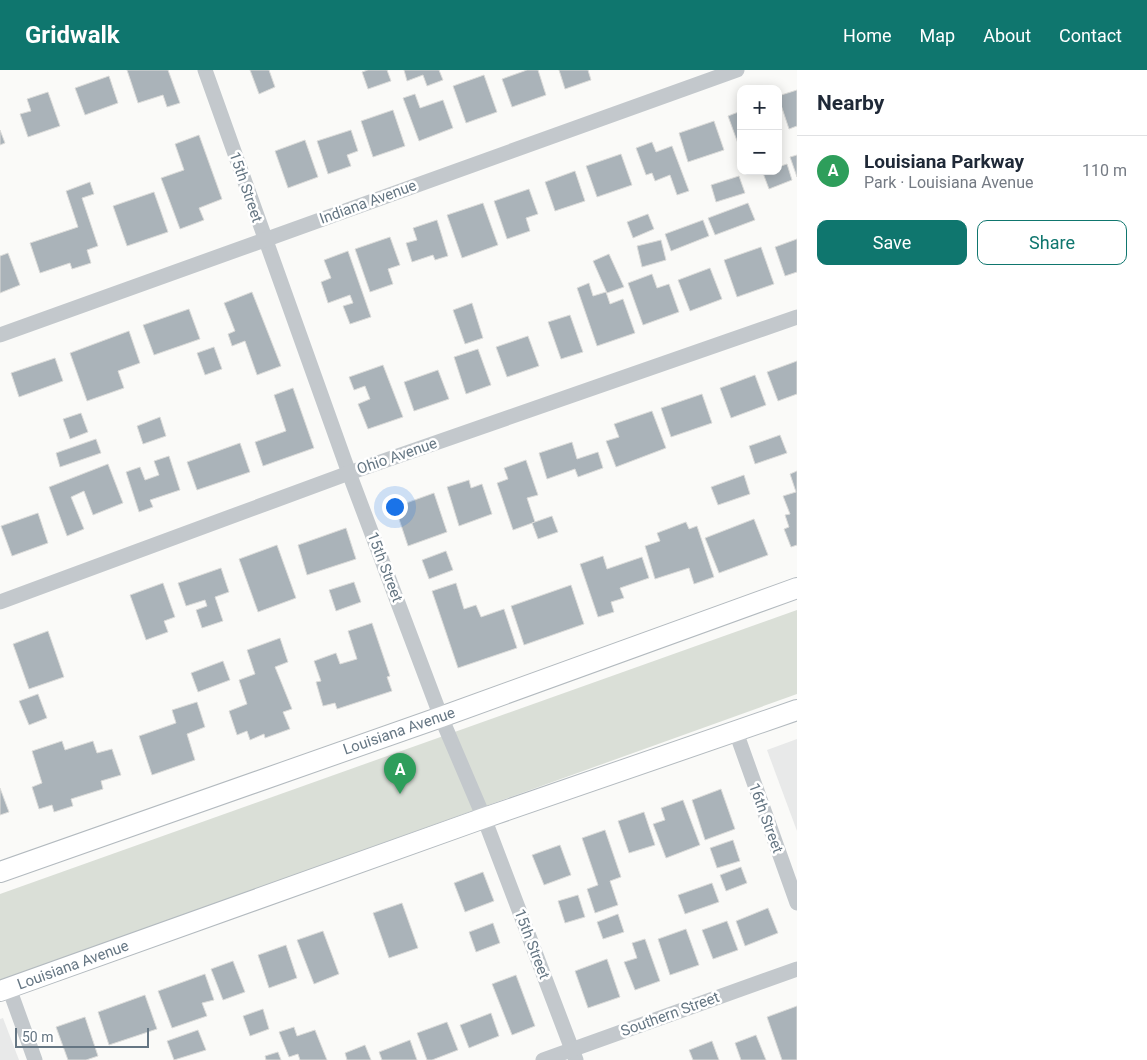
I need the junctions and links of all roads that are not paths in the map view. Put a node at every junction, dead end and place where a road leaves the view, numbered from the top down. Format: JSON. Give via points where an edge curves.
{"nodes":[{"id":1,"x":205,"y":70,"type":"edge"},
{"id":2,"x":737,"y":70,"type":"edge"},
{"id":3,"x":264,"y":239,"type":"junction"},
{"id":4,"x":797,"y":317,"type":"edge"},
{"id":5,"x":0,"y":335,"type":"edge"},
{"id":6,"x":349,"y":473,"type":"junction"},
{"id":7,"x":797,"y":588,"type":"edge"},
{"id":8,"x":0,"y":602,"type":"edge"},
{"id":9,"x":797,"y":710,"type":"edge"},
{"id":10,"x":440,"y":716,"type":"junction"},
{"id":11,"x":736,"y":732,"type":"junction"},
{"id":12,"x":484,"y":818,"type":"junction"},
{"id":13,"x":0,"y":872,"type":"edge"},
{"id":14,"x":797,"y":903,"type":"edge"},
{"id":15,"x":797,"y":969,"type":"edge"},
{"id":16,"x":4,"y":990,"type":"edge"},
{"id":17,"x":574,"y":1055,"type":"edge"},
{"id":18,"x":35,"y":1060,"type":"edge"},
{"id":19,"x":543,"y":1060,"type":"edge"}],
"edges":[{"from":1,"to":3,"type":"street","name":"15th Street"},
{"from":2,"to":3,"type":"street","name":"Indiana Avenue"},
{"from":3,"to":5,"type":"street","name":"Indiana Avenue"},
{"from":3,"to":6,"type":"street","name":"15th Street"},
{"from":4,"to":6,"type":"street","name":"Ohio Avenue"},
{"from":6,"to":8,"type":"street","name":"Ohio Avenue"},
{"from":6,"to":10,"type":"street","name":"15th Street"},
{"from":7,"to":10,"type":"main road","name":"Louisiana Avenue"},
{"from":9,"to":11,"type":"main road","name":"Louisiana Avenue"},
{"from":10,"to":12,"type":"street","name":"15th Street"},
{"from":10,"to":13,"type":"main road","name":"Louisiana Avenue"},
{"from":11,"to":12,"type":"main road","name":"Louisiana Avenue"},
{"from":11,"to":14,"type":"street","name":"16th Street"},
{"from":12,"to":16,"type":"main road","name":"Louisiana Avenue"},
{"from":12,"to":17,"type":"street","name":"15th Street"},
{"from":15,"to":17,"type":"street","name":"Southern Street"},
{"from":16,"to":18,"type":"street"},
{"from":17,"to":19,"type":"street","name":"Southern Street"}]}
